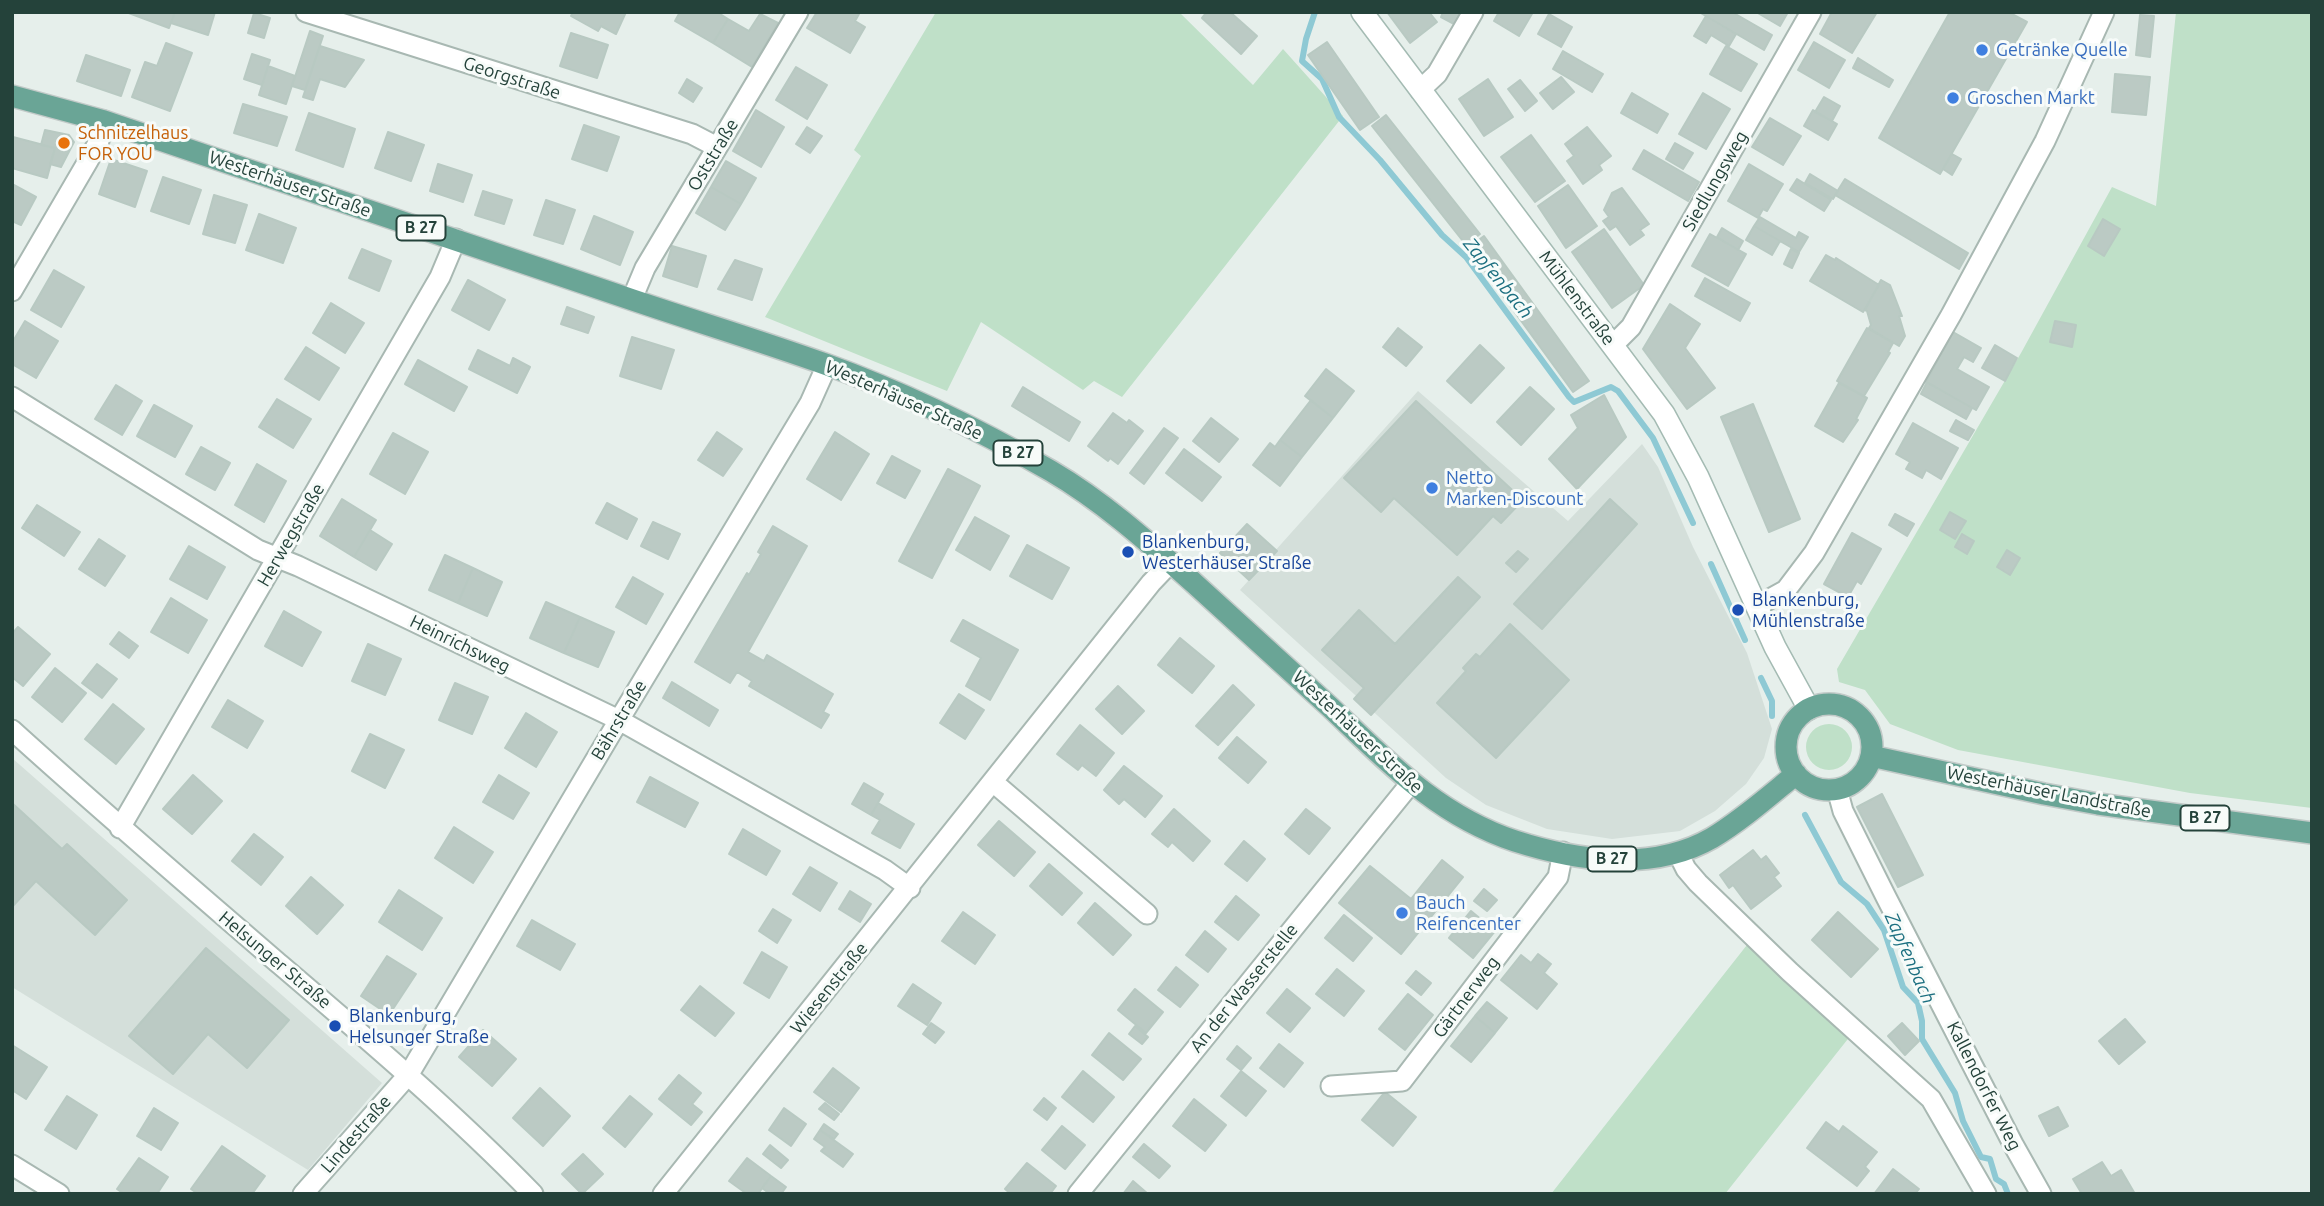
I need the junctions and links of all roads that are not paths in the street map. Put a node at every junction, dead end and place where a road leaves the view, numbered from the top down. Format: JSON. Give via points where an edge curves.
{"nodes":[{"id":1,"x":306,"y":12,"type":"edge"},
{"id":2,"x":799,"y":12,"type":"edge"},
{"id":3,"x":1362,"y":12,"type":"edge"},
{"id":4,"x":1474,"y":12,"type":"edge"},
{"id":5,"x":1811,"y":12,"type":"edge"},
{"id":6,"x":2104,"y":12,"type":"edge"},
{"id":7,"x":1420,"y":90,"type":"junction"},
{"id":8,"x":12,"y":96,"type":"edge"},
{"id":9,"x":104,"y":121,"type":"junction"},
{"id":10,"x":717,"y":147,"type":"junction"},
{"id":11,"x":456,"y":239,"type":"junction"},
{"id":12,"x":12,"y":291,"type":"edge"},
{"id":13,"x":632,"y":299,"type":"junction"},
{"id":14,"x":1613,"y":345,"type":"junction"},
{"id":15,"x":827,"y":365,"type":"junction"},
{"id":16,"x":12,"y":397,"type":"edge"},
{"id":17,"x":277,"y":558,"type":"junction"},
{"id":18,"x":1171,"y":562,"type":"junction"},
{"id":19,"x":1756,"y":606,"type":"junction"},
{"id":20,"x":1809,"y":709,"type":"junction"},
{"id":21,"x":619,"y":720,"type":"junction"},
{"id":22,"x":12,"y":730,"type":"edge"},
{"id":23,"x":1871,"y":756,"type":"junction"},
{"id":24,"x":1796,"y":774,"type":"junction"},
{"id":25,"x":992,"y":782,"type":"junction"},
{"id":26,"x":1411,"y":783,"type":"junction"},
{"id":27,"x":1837,"y":789,"type":"junction"},
{"id":28,"x":120,"y":828,"type":"junction"},
{"id":29,"x":2312,"y":834,"type":"edge"},
{"id":30,"x":1563,"y":852,"type":"junction"},
{"id":31,"x":1678,"y":853,"type":"junction"},
{"id":32,"x":909,"y":888,"type":"junction"},
{"id":33,"x":1147,"y":914,"type":"dead end"},
{"id":34,"x":409,"y":1074,"type":"junction"},
{"id":35,"x":1331,"y":1086,"type":"dead end"},
{"id":36,"x":12,"y":1165,"type":"edge"},
{"id":37,"x":1979,"y":1191,"type":"edge"},
{"id":38,"x":59,"y":1194,"type":"edge"},
{"id":39,"x":303,"y":1194,"type":"edge"},
{"id":40,"x":533,"y":1194,"type":"edge"},
{"id":41,"x":663,"y":1194,"type":"edge"},
{"id":42,"x":1078,"y":1194,"type":"edge"},
{"id":43,"x":2041,"y":1194,"type":"edge"}],
"edges":[{"from":1,"to":10,"type":"street","name":"Georgstraße","via":[[692,134]]},
{"from":2,"to":10,"type":"street","name":"Oststraße"},
{"from":3,"to":7,"type":"street","name":"Mühlenstraße"},
{"from":4,"to":7,"type":"street","via":[[1437,75]]},
{"from":5,"to":14,"type":"street","name":"Siedlungsweg","via":[[1631,327]]},
{"from":6,"to":19,"type":"street","via":[[2045,141],[1814,553],[1793,584]]},
{"from":7,"to":14,"type":"street","name":"Mühlenstraße"},
{"from":8,"to":9,"type":"main road","name":"Westerhäuser Straße","number":"B 27"},
{"from":9,"to":11,"type":"main road","name":"Westerhäuser Straße","number":"B 27"},
{"from":9,"to":12,"type":"street","via":[[99,141]]},
{"from":10,"to":13,"type":"street","name":"Oststraße","via":[[645,268]]},
{"from":11,"to":13,"type":"main road","name":"Westerhäuser Straße","number":"B 27"},
{"from":11,"to":17,"type":"street","name":"Herwegstraße","via":[[439,277]]},
{"from":13,"to":15,"type":"main road","name":"Westerhäuser Straße","number":"B 27"},
{"from":14,"to":19,"type":"street","name":"Mühlenstraße","via":[[1662,411],[1698,477]]},
{"from":15,"to":18,"type":"main road","name":"Westerhäuser Straße","number":"B 27","via":[[931,409],[1048,469],[1100,502]]},
{"from":15,"to":21,"type":"street","name":"Bährstraße","via":[[810,403]]},
{"from":16,"to":17,"type":"street","name":"Heinrichsweg"},
{"from":17,"to":21,"type":"street","name":"Heinrichsweg"},
{"from":17,"to":28,"type":"street","name":"Herwegstraße"},
{"from":18,"to":25,"type":"street","name":"Wiesenstraße"},
{"from":18,"to":26,"type":"main road","name":"Westerhäuser Straße","number":"B 27"},
{"from":19,"to":20,"type":"street","name":"Mühlenstraße"},
{"from":20,"to":23,"type":"main road","via":[[1833,704],[1855,713],[1869,732]]},
{"from":20,"to":24,"type":"main road","via":[[1787,738],[1788,757]]},
{"from":21,"to":32,"type":"street","name":"Heinrichsweg","via":[[885,870]]},
{"from":21,"to":34,"type":"street","name":"Bährstraße"},
{"from":22,"to":28,"type":"street","name":"Helsunger Straße"},
{"from":23,"to":27,"type":"main road","via":[[1859,778]]},
{"from":23,"to":29,"type":"main road","name":"Westerhäuser Landstraße","number":"B 27","via":[[2071,799]]},
{"from":24,"to":27,"type":"main road","via":[[1815,787]]},
{"from":24,"to":31,"type":"main road","name":"Westerhäuser Straße","number":"B 27","via":[[1743,817]]},
{"from":25,"to":32,"type":"street","name":"Wiesenstraße"},
{"from":25,"to":33,"type":"street"},
{"from":26,"to":30,"type":"main road","name":"Westerhäuser Straße","number":"B 27","via":[[1479,827]]},
{"from":26,"to":42,"type":"street","name":"An der Wasserstelle"},
{"from":27,"to":43,"type":"street","name":"Kallendorfer Weg","via":[[1843,811],[1886,897]]},
{"from":28,"to":34,"type":"street","name":"Helsunger Straße"},
{"from":30,"to":31,"type":"main road","name":"Westerhäuser Straße","number":"B 27","via":[[1632,860]]},
{"from":30,"to":35,"type":"street","name":"Gärtnerweg","via":[[1558,877],[1402,1081]]},
{"from":31,"to":37,"type":"street","via":[[1698,883],[1931,1099]]},
{"from":32,"to":41,"type":"street","name":"Wiesenstraße"},
{"from":34,"to":39,"type":"street","name":"Lindestraße"},
{"from":34,"to":40,"type":"street","name":"Helsunger Straße"},
{"from":36,"to":38,"type":"street"}]}
